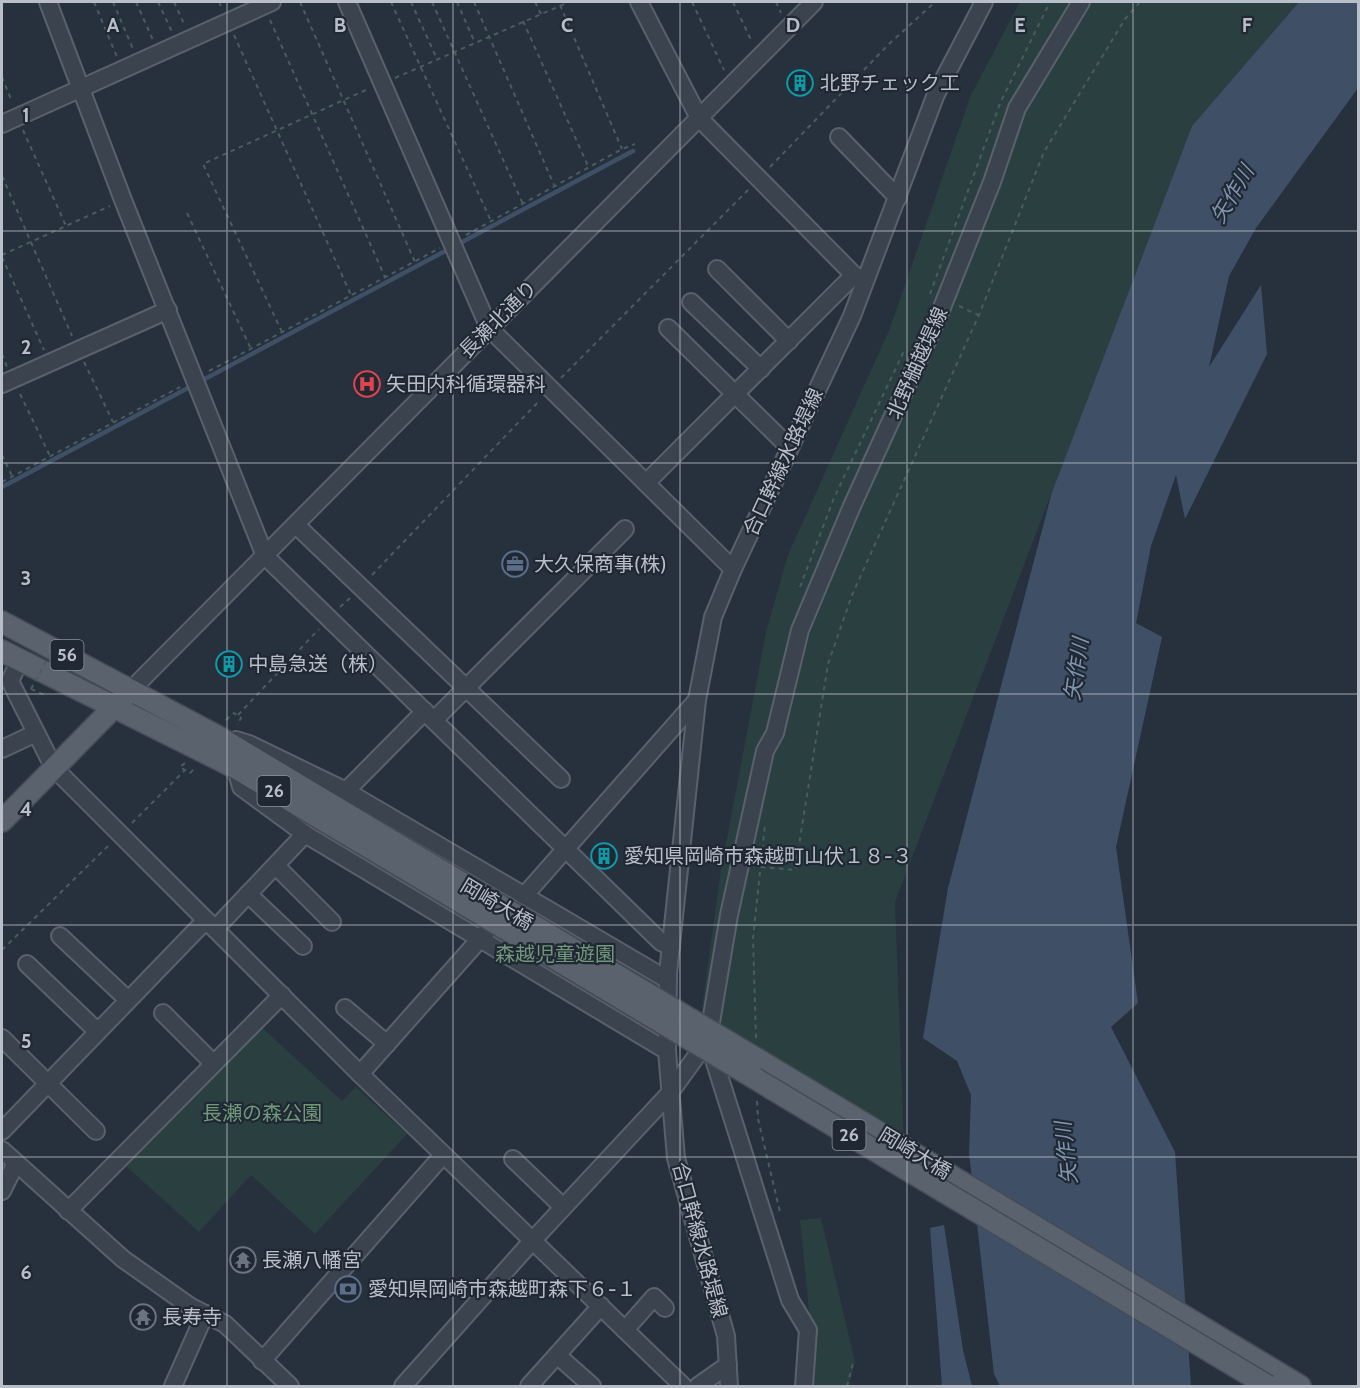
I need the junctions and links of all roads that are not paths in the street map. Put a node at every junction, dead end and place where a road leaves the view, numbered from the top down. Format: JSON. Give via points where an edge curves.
{"nodes":[{"id":1,"x":48,"y":2,"type":"edge"},
{"id":2,"x":347,"y":2,"type":"edge"},
{"id":3,"x":639,"y":2,"type":"edge"},
{"id":4,"x":814,"y":2,"type":"edge"},
{"id":5,"x":984,"y":2,"type":"edge"},
{"id":6,"x":1081,"y":2,"type":"edge"},
{"id":7,"x":268,"y":4,"type":"edge"},
{"id":8,"x":81,"y":89,"type":"junction"},
{"id":9,"x":699,"y":118,"type":"junction"},
{"id":10,"x":2,"y":124,"type":"edge"},
{"id":11,"x":839,"y":137,"type":"dead end"},
{"id":12,"x":898,"y":198,"type":"junction"},
{"id":13,"x":717,"y":269,"type":"dead end"},
{"id":14,"x":859,"y":278,"type":"junction"},
{"id":15,"x":691,"y":302,"type":"dead end"},
{"id":16,"x":168,"y":310,"type":"junction"},
{"id":17,"x":489,"y":327,"type":"junction"},
{"id":18,"x":668,"y":328,"type":"dead end"},
{"id":19,"x":789,"y":341,"type":"junction"},
{"id":20,"x":761,"y":369,"type":"junction"},
{"id":21,"x":7,"y":382,"type":"edge"},
{"id":22,"x":735,"y":395,"type":"junction"},
{"id":23,"x":789,"y":447,"type":"junction"},
{"id":24,"x":646,"y":483,"type":"junction"},
{"id":25,"x":296,"y":525,"type":"junction"},
{"id":26,"x":625,"y":530,"type":"dead end"},
{"id":27,"x":265,"y":556,"type":"junction"},
{"id":28,"x":733,"y":569,"type":"junction"},
{"id":29,"x":2,"y":622,"type":"edge"},
{"id":30,"x":11,"y":655,"type":"edge"},
{"id":31,"x":132,"y":689,"type":"junction"},
{"id":32,"x":464,"y":689,"type":"junction"},
{"id":33,"x":698,"y":700,"type":"junction"},
{"id":34,"x":114,"y":707,"type":"junction"},
{"id":35,"x":430,"y":716,"type":"junction"},
{"id":36,"x":226,"y":728,"type":"junction"},
{"id":37,"x":36,"y":733,"type":"junction"},
{"id":38,"x":2,"y":749,"type":"edge"},
{"id":39,"x":54,"y":768,"type":"junction"},
{"id":40,"x":236,"y":768,"type":"junction"},
{"id":41,"x":561,"y":779,"type":"dead end"},
{"id":42,"x":346,"y":791,"type":"junction"},
{"id":43,"x":2,"y":820,"type":"edge"},
{"id":44,"x":305,"y":834,"type":"junction"},
{"id":45,"x":566,"y":846,"type":"junction"},
{"id":46,"x":276,"y":866,"type":"junction"},
{"id":47,"x":432,"y":875,"type":"junction"},
{"id":48,"x":248,"y":894,"type":"junction"},
{"id":49,"x":521,"y":894,"type":"junction"},
{"id":50,"x":332,"y":922,"type":"dead end"},
{"id":51,"x":211,"y":925,"type":"junction"},
{"id":52,"x":60,"y":936,"type":"dead end"},
{"id":53,"x":480,"y":939,"type":"junction"},
{"id":54,"x":303,"y":946,"type":"dead end"},
{"id":55,"x":671,"y":947,"type":"junction"},
{"id":56,"x":27,"y":964,"type":"dead end"},
{"id":57,"x":668,"y":980,"type":"junction"},
{"id":58,"x":282,"y":995,"type":"junction"},
{"id":59,"x":127,"y":999,"type":"junction"},
{"id":60,"x":345,"y":1008,"type":"dead end"},
{"id":61,"x":163,"y":1013,"type":"dead end"},
{"id":62,"x":97,"y":1031,"type":"junction"},
{"id":63,"x":2,"y":1038,"type":"edge"},
{"id":64,"x":708,"y":1040,"type":"junction"},
{"id":65,"x":387,"y":1044,"type":"junction"},
{"id":66,"x":667,"y":1051,"type":"junction"},
{"id":67,"x":213,"y":1063,"type":"junction"},
{"id":68,"x":360,"y":1074,"type":"junction"},
{"id":69,"x":46,"y":1084,"type":"junction"},
{"id":70,"x":669,"y":1094,"type":"junction"},
{"id":71,"x":2,"y":1131,"type":"edge"},
{"id":72,"x":96,"y":1131,"type":"dead end"},
{"id":73,"x":2,"y":1150,"type":"edge"},
{"id":74,"x":443,"y":1155,"type":"junction"},
{"id":75,"x":513,"y":1159,"type":"dead end"},
{"id":76,"x":16,"y":1163,"type":"junction"},
{"id":77,"x":2,"y":1191,"type":"edge"},
{"id":78,"x":563,"y":1207,"type":"junction"},
{"id":79,"x":68,"y":1212,"type":"junction"},
{"id":80,"x":533,"y":1240,"type":"junction"},
{"id":81,"x":601,"y":1306,"type":"junction"},
{"id":82,"x":665,"y":1308,"type":"dead end"},
{"id":83,"x":205,"y":1314,"type":"junction"},
{"id":84,"x":625,"y":1330,"type":"junction"},
{"id":85,"x":557,"y":1355,"type":"junction"},
{"id":86,"x":262,"y":1361,"type":"junction"},
{"id":87,"x":728,"y":1365,"type":"junction"},
{"id":88,"x":173,"y":1386,"type":"edge"},
{"id":89,"x":290,"y":1386,"type":"edge"},
{"id":90,"x":403,"y":1386,"type":"edge"},
{"id":91,"x":529,"y":1386,"type":"edge"},
{"id":92,"x":592,"y":1386,"type":"edge"},
{"id":93,"x":683,"y":1386,"type":"edge"},
{"id":94,"x":698,"y":1386,"type":"edge"},
{"id":95,"x":729,"y":1386,"type":"edge"},
{"id":96,"x":804,"y":1386,"type":"edge"},
{"id":97,"x":1268,"y":1386,"type":"edge"},
{"id":98,"x":1300,"y":1386,"type":"edge"}],
"edges":[{"from":1,"to":8,"type":"street"},
{"from":2,"to":17,"type":"street"},
{"from":3,"to":9,"type":"street"},
{"from":4,"to":9,"type":"street","name":"長瀬北通り"},
{"from":5,"to":12,"type":"street","name":"合口幹線水路堤線","via":[[936,94]]},
{"from":6,"to":64,"type":"street","name":"北野舳越堤線","via":[[1017,108],[946,299],[800,630],[775,733],[765,751],[729,915]]},
{"from":7,"to":8,"type":"street"},
{"from":8,"to":10,"type":"street"},
{"from":8,"to":16,"type":"street"},
{"from":9,"to":14,"type":"street"},
{"from":9,"to":17,"type":"street","name":"長瀬北通り"},
{"from":11,"to":12,"type":"street"},
{"from":12,"to":14,"type":"street","name":"合口幹線水路堤線"},
{"from":13,"to":19,"type":"street"},
{"from":14,"to":19,"type":"street"},
{"from":14,"to":23,"type":"street","name":"合口幹線水路堤線","via":[[852,316]]},
{"from":15,"to":20,"type":"street"},
{"from":16,"to":21,"type":"street"},
{"from":16,"to":27,"type":"street"},
{"from":17,"to":24,"type":"street"},
{"from":17,"to":25,"type":"street","name":"長瀬北通り"},
{"from":18,"to":22,"type":"street"},
{"from":19,"to":20,"type":"street"},
{"from":20,"to":22,"type":"street"},
{"from":22,"to":23,"type":"street"},
{"from":22,"to":24,"type":"street"},
{"from":23,"to":28,"type":"street","name":"合口幹線水路堤線"},
{"from":24,"to":28,"type":"street"},
{"from":25,"to":27,"type":"street","name":"長瀬北通り"},
{"from":25,"to":32,"type":"street"},
{"from":26,"to":32,"type":"street"},
{"from":27,"to":31,"type":"street","name":"長瀬北通り"},
{"from":27,"to":35,"type":"street"},
{"from":28,"to":33,"type":"street","name":"合口幹線水路堤線","via":[[713,617]]},
{"from":29,"to":31,"type":"main road","number":"56"},
{"from":30,"to":34,"type":"main road","number":"56"},
{"from":30,"to":37,"type":"street","via":[[10,681]]},
{"from":31,"to":34,"type":"main road"},
{"from":31,"to":36,"type":"main road","number":"26"},
{"from":32,"to":35,"type":"street"},
{"from":32,"to":41,"type":"street"},
{"from":33,"to":45,"type":"street"},
{"from":33,"to":55,"type":"street","name":"合口幹線水路堤線"},
{"from":34,"to":39,"type":"main road"},
{"from":34,"to":40,"type":"main road","number":"26"},
{"from":35,"to":42,"type":"street"},
{"from":35,"to":45,"type":"street"},
{"from":36,"to":42,"type":"street","via":[[249,744]]},
{"from":36,"to":47,"type":"main road","number":"26"},
{"from":37,"to":38,"type":"street"},
{"from":37,"to":39,"type":"street"},
{"from":39,"to":43,"type":"main road"},
{"from":39,"to":51,"type":"street"},
{"from":40,"to":44,"type":"street","via":[[241,787]]},
{"from":40,"to":47,"type":"main road","number":"26"},
{"from":42,"to":49,"type":"street"},
{"from":44,"to":46,"type":"street"},
{"from":44,"to":53,"type":"street"},
{"from":45,"to":49,"type":"street"},
{"from":45,"to":55,"type":"street","via":[[661,942]]},
{"from":46,"to":48,"type":"street"},
{"from":46,"to":50,"type":"street"},
{"from":47,"to":97,"type":"main road","name":"岡崎大橋","number":"26","bridge":true},
{"from":47,"to":98,"type":"main road","name":"岡崎大橋","number":"26","bridge":true,"via":[[757,1059]]},
{"from":48,"to":51,"type":"street"},
{"from":48,"to":54,"type":"street"},
{"from":49,"to":53,"type":"street"},
{"from":49,"to":57,"type":"street"},
{"from":51,"to":58,"type":"street"},
{"from":51,"to":59,"type":"street"},
{"from":52,"to":59,"type":"street"},
{"from":53,"to":65,"type":"street"},
{"from":53,"to":66,"type":"street"},
{"from":55,"to":57,"type":"street","name":"合口幹線水路堤線"},
{"from":56,"to":62,"type":"street"},
{"from":57,"to":66,"type":"street","name":"合口幹線水路堤線"},
{"from":58,"to":67,"type":"street"},
{"from":58,"to":68,"type":"street"},
{"from":59,"to":62,"type":"street"},
{"from":60,"to":65,"type":"street"},
{"from":61,"to":67,"type":"street"},
{"from":62,"to":69,"type":"street"},
{"from":63,"to":69,"type":"street"},
{"from":64,"to":70,"type":"street"},
{"from":64,"to":96,"type":"street","via":[[790,1300],[807,1330]]},
{"from":65,"to":68,"type":"street"},
{"from":66,"to":70,"type":"street","name":"合口幹線水路堤線"},
{"from":67,"to":79,"type":"street"},
{"from":68,"to":74,"type":"street"},
{"from":69,"to":71,"type":"street"},
{"from":69,"to":72,"type":"street"},
{"from":70,"to":78,"type":"street"},
{"from":70,"to":87,"type":"street","name":"合口幹線水路堤線","via":[[681,1180],[726,1336]]},
{"from":73,"to":76,"type":"street"},
{"from":74,"to":80,"type":"street"},
{"from":74,"to":86,"type":"street"},
{"from":75,"to":78,"type":"street"},
{"from":76,"to":77,"type":"street"},
{"from":76,"to":79,"type":"street"},
{"from":78,"to":80,"type":"street"},
{"from":79,"to":83,"type":"street","via":[[123,1259]]},
{"from":80,"to":81,"type":"street"},
{"from":80,"to":90,"type":"street"},
{"from":81,"to":84,"type":"street"},
{"from":81,"to":85,"type":"street"},
{"from":82,"to":84,"type":"street","via":[[654,1297]]},
{"from":83,"to":86,"type":"street","via":[[225,1324]]},
{"from":83,"to":88,"type":"street"},
{"from":84,"to":93,"type":"street"},
{"from":85,"to":91,"type":"street"},
{"from":85,"to":92,"type":"street"},
{"from":86,"to":89,"type":"street"},
{"from":87,"to":94,"type":"street"},
{"from":87,"to":95,"type":"street","name":"合口幹線水路堤線"}]}
